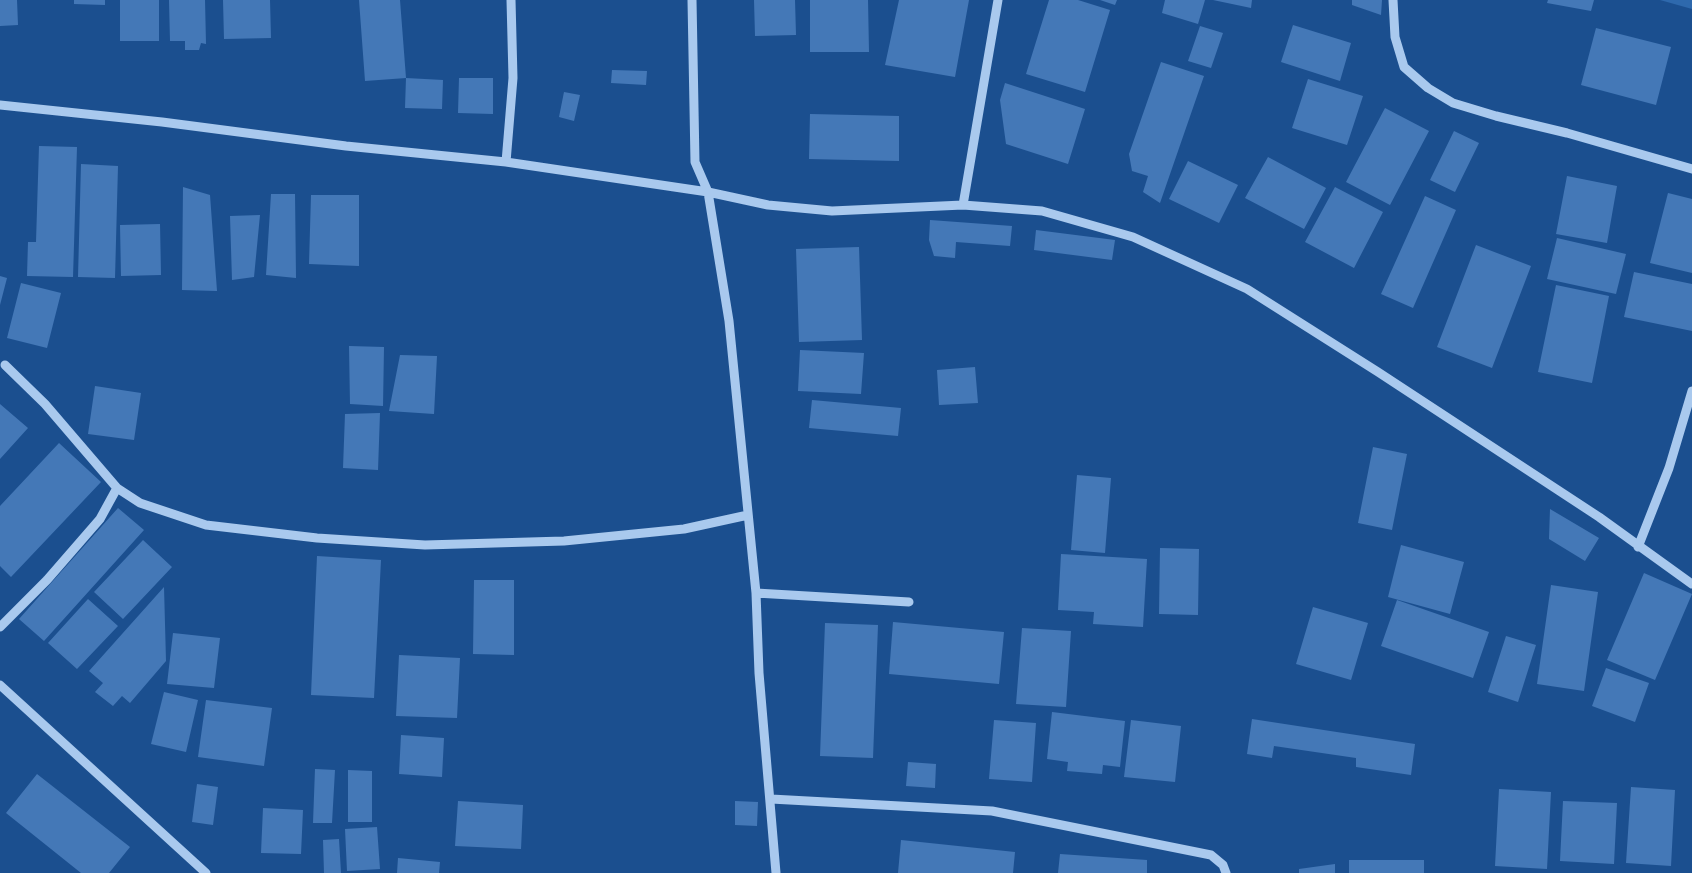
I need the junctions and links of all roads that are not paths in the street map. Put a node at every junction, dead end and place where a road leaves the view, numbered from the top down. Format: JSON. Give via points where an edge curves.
{"nodes":[{"id":1,"x":511,"y":0,"type":"edge"},
{"id":2,"x":692,"y":0,"type":"edge"},
{"id":3,"x":998,"y":0,"type":"edge"},
{"id":4,"x":1392,"y":0,"type":"edge"},
{"id":5,"x":0,"y":105,"type":"edge"},
{"id":6,"x":506,"y":162,"type":"junction"},
{"id":7,"x":1692,"y":169,"type":"edge"},
{"id":8,"x":708,"y":192,"type":"junction"},
{"id":9,"x":963,"y":205,"type":"junction"},
{"id":10,"x":5,"y":364,"type":"dead end"},
{"id":11,"x":1692,"y":391,"type":"edge"},
{"id":12,"x":117,"y":488,"type":"junction"},
{"id":13,"x":748,"y":515,"type":"junction"},
{"id":14,"x":1638,"y":547,"type":"junction"},
{"id":15,"x":1692,"y":584,"type":"edge"},
{"id":16,"x":756,"y":594,"type":"junction"},
{"id":17,"x":909,"y":602,"type":"dead end"},
{"id":18,"x":0,"y":627,"type":"edge"},
{"id":19,"x":0,"y":685,"type":"edge"},
{"id":20,"x":771,"y":799,"type":"junction"},
{"id":21,"x":205,"y":873,"type":"edge"},
{"id":22,"x":776,"y":873,"type":"edge"},
{"id":23,"x":1226,"y":873,"type":"edge"}],
"edges":[{"from":1,"to":6,"type":"street","via":[[513,78]]},
{"from":2,"to":8,"type":"street","via":[[695,162]]},
{"from":3,"to":9,"type":"street"},
{"from":4,"to":7,"type":"street","via":[[1396,38],[1404,67],[1445,98],[1496,116]]},
{"from":5,"to":6,"type":"street"},
{"from":6,"to":8,"type":"street"},
{"from":8,"to":9,"type":"street","via":[[768,205],[832,211]]},
{"from":8,"to":13,"type":"street","via":[[728,321]]},
{"from":9,"to":14,"type":"street","via":[[1042,211],[1124,234],[1247,289],[1591,512]]},
{"from":10,"to":12,"type":"street","via":[[45,404]]},
{"from":11,"to":14,"type":"street","via":[[1668,468]]},
{"from":12,"to":13,"type":"street","via":[[140,503],[206,525],[317,538],[424,545],[564,541],[684,529]]},
{"from":12,"to":18,"type":"street","via":[[100,520]]},
{"from":13,"to":16,"type":"street"},
{"from":14,"to":15,"type":"street"},
{"from":16,"to":17,"type":"street"},
{"from":16,"to":20,"type":"street","via":[[759,673]]},
{"from":19,"to":21,"type":"street"},
{"from":20,"to":22,"type":"street"},
{"from":20,"to":23,"type":"street","via":[[992,812],[1211,854]]}]}
